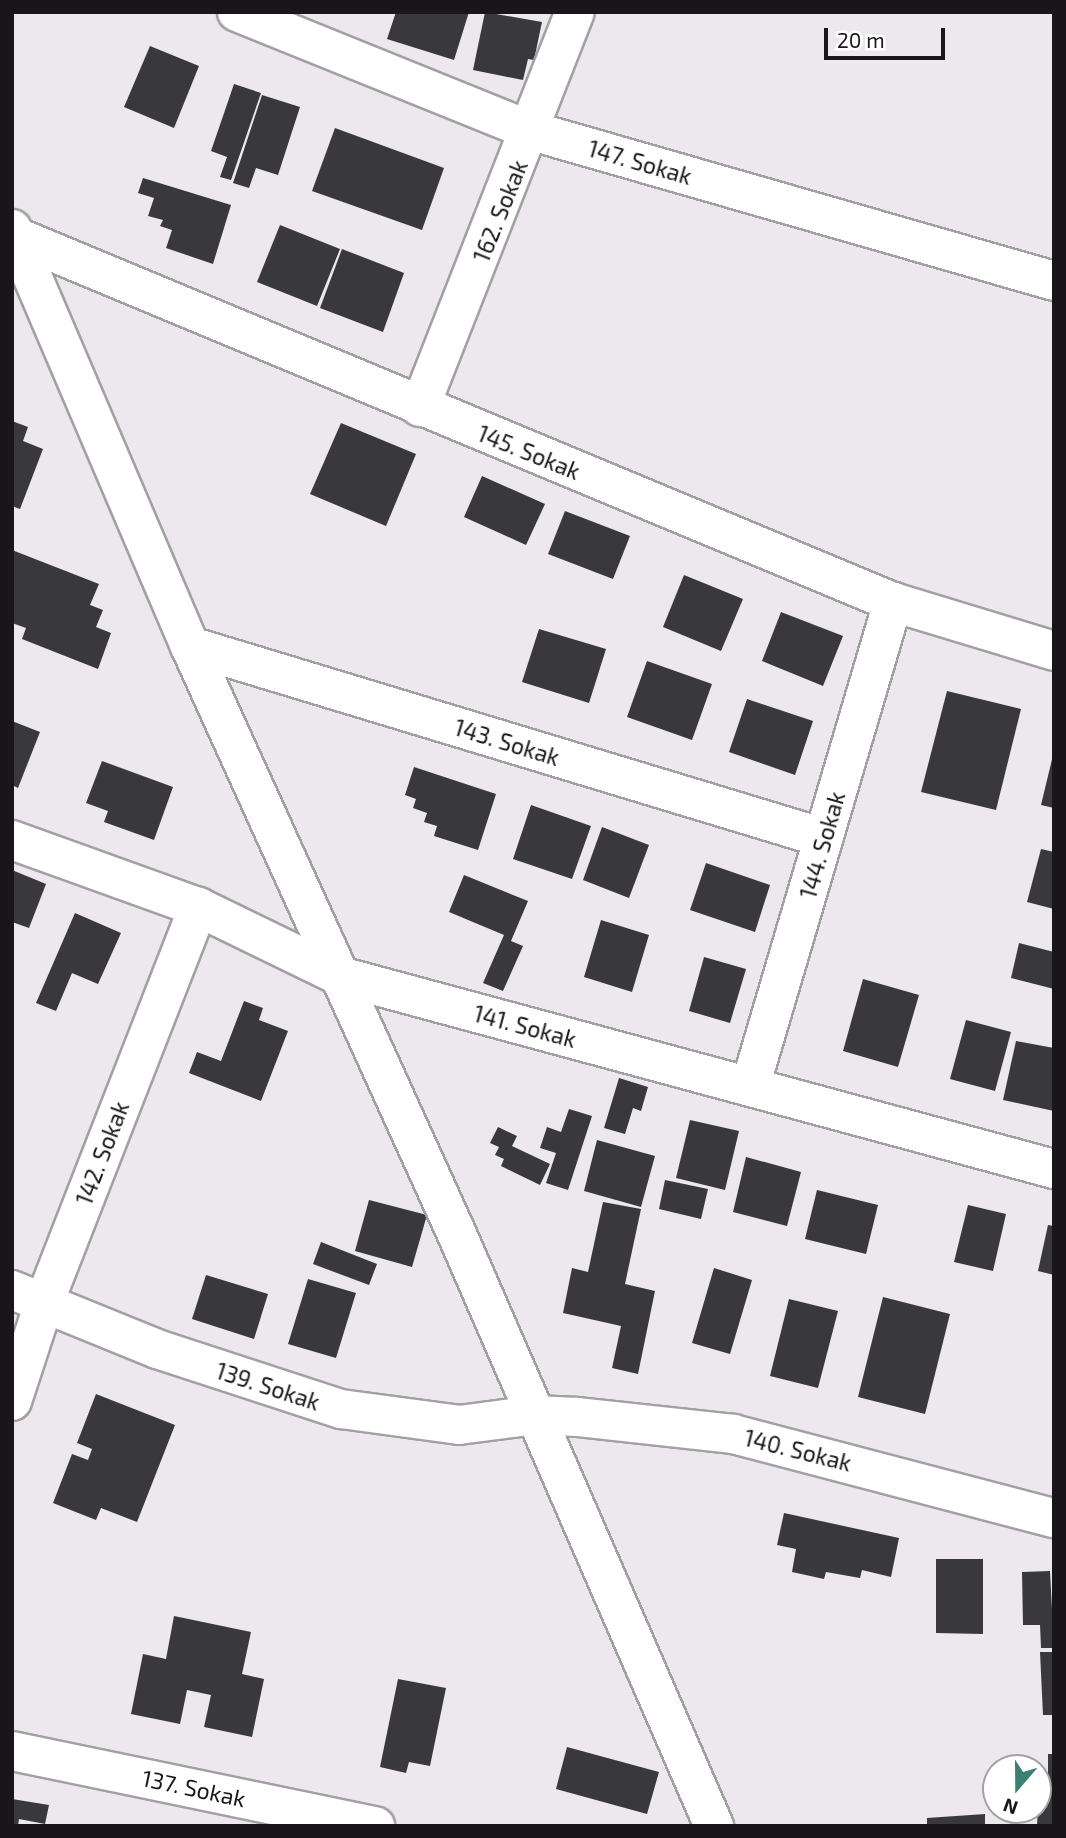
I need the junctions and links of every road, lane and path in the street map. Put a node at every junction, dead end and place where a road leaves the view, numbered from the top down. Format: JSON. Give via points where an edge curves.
{"nodes":[{"id":1,"x":237,"y":12,"type":"edge"},
{"id":2,"x":575,"y":12,"type":"edge"},
{"id":3,"x":531,"y":131,"type":"junction"},
{"id":4,"x":13,"y":233,"type":"edge"},
{"id":5,"x":1054,"y":281,"type":"edge"},
{"id":6,"x":420,"y":407,"type":"junction"},
{"id":7,"x":893,"y":602,"type":"junction"},
{"id":8,"x":190,"y":646,"type":"junction"},
{"id":9,"x":1054,"y":651,"type":"edge"},
{"id":10,"x":824,"y":838,"type":"junction"},
{"id":11,"x":12,"y":840,"type":"edge"},
{"id":12,"x":198,"y":907,"type":"junction"},
{"id":13,"x":340,"y":976,"type":"junction"},
{"id":14,"x":750,"y":1087,"type":"junction"},
{"id":15,"x":1054,"y":1169,"type":"edge"},
{"id":16,"x":28,"y":1296,"type":"edge"},
{"id":17,"x":12,"y":1402,"type":"edge"},
{"id":18,"x":536,"y":1416,"type":"junction"},
{"id":19,"x":1054,"y":1518,"type":"edge"},
{"id":20,"x":12,"y":1751,"type":"edge"},
{"id":21,"x":375,"y":1826,"type":"edge"},
{"id":22,"x":714,"y":1826,"type":"edge"}],
"edges":[{"from":1,"to":3,"type":"street","name":"147. Sokak"},
{"from":2,"to":3,"type":"street","name":"162. Sokak"},
{"from":3,"to":5,"type":"street","name":"147. Sokak"},
{"from":3,"to":6,"type":"street","name":"162. Sokak"},
{"from":4,"to":6,"type":"street","name":"145. Sokak"},
{"from":4,"to":8,"type":"street"},
{"from":6,"to":7,"type":"street","name":"145. Sokak"},
{"from":7,"to":9,"type":"street","name":"145. Sokak"},
{"from":7,"to":10,"type":"street","name":"144. Sokak"},
{"from":8,"to":10,"type":"street","name":"143. Sokak"},
{"from":8,"to":13,"type":"street"},
{"from":10,"to":14,"type":"street","name":"144. Sokak"},
{"from":11,"to":12,"type":"street","name":"141. Sokak"},
{"from":12,"to":13,"type":"street","name":"141. Sokak"},
{"from":12,"to":16,"type":"street","name":"142. Sokak"},
{"from":13,"to":14,"type":"street","name":"141. Sokak"},
{"from":13,"to":18,"type":"street"},
{"from":14,"to":15,"type":"street","name":"141. Sokak"},
{"from":16,"to":17,"type":"street","name":"142. Sokak"},
{"from":16,"to":18,"type":"street","name":"139. Sokak","via":[[157,1349],[341,1409],[459,1424]]},
{"from":18,"to":19,"type":"street","name":"140. Sokak","via":[[733,1434]]},
{"from":18,"to":22,"type":"street"},
{"from":20,"to":21,"type":"street","name":"137. Sokak"}]}
